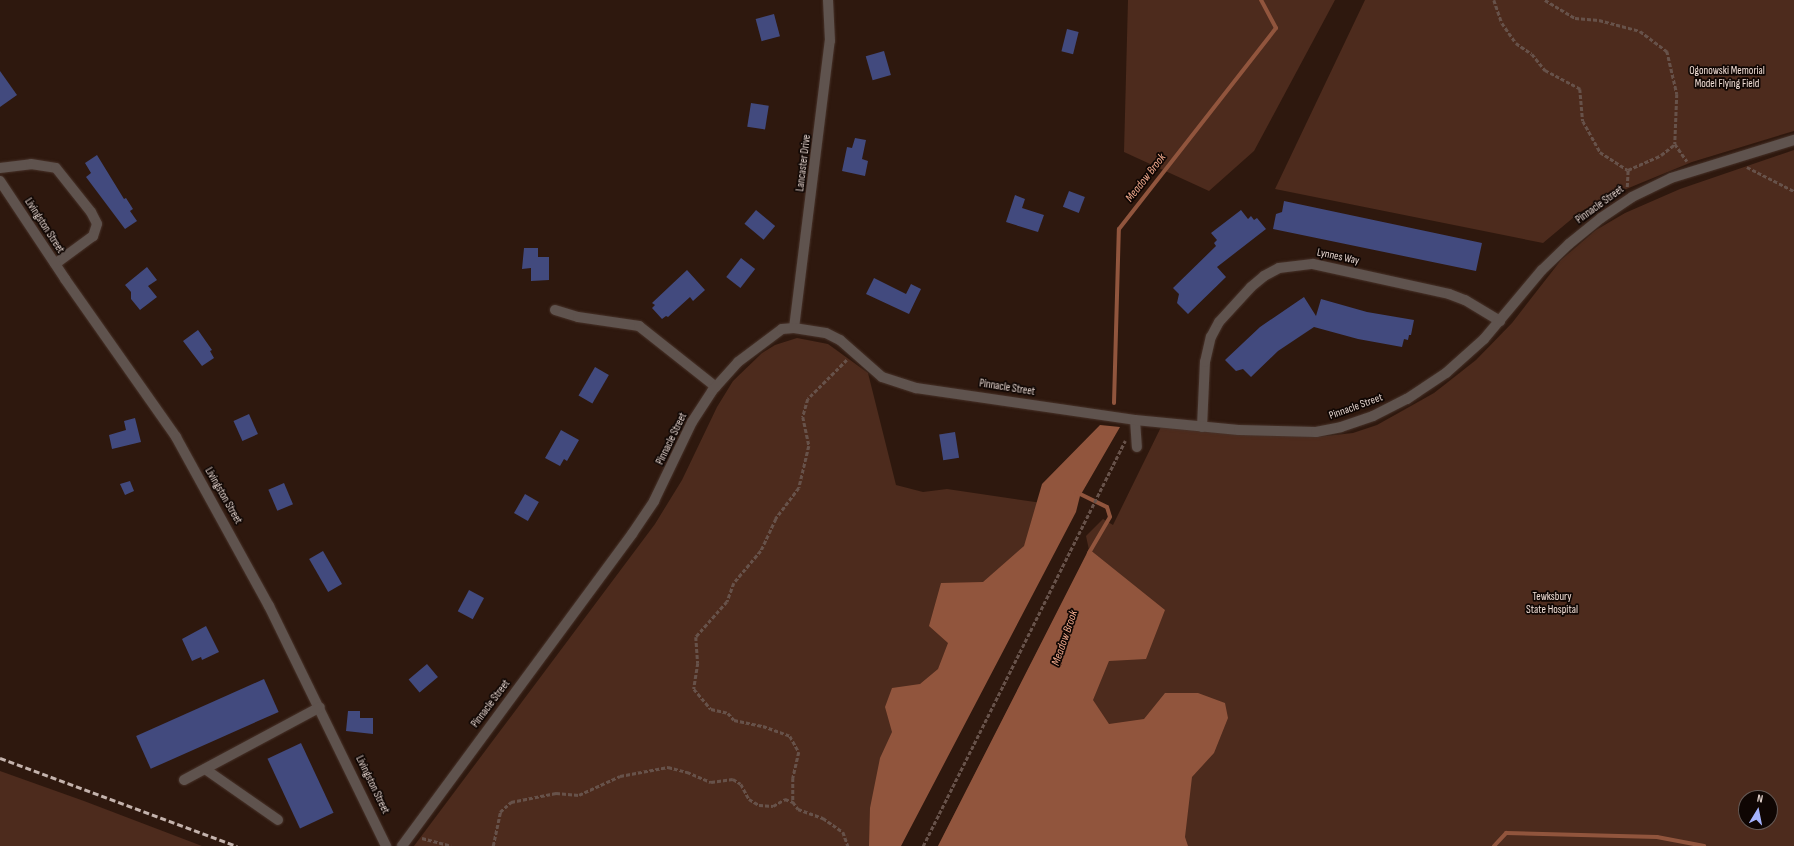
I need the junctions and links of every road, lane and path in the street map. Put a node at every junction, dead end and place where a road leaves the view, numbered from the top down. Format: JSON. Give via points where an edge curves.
{"nodes":[{"id":1,"x":828,"y":0,"type":"edge"},
{"id":2,"x":1494,"y":0,"type":"edge"},
{"id":3,"x":1545,"y":0,"type":"edge"},
{"id":4,"x":1794,"y":140,"type":"edge"},
{"id":5,"x":1675,"y":144,"type":"junction"},
{"id":6,"x":1733,"y":160,"type":"junction"},
{"id":7,"x":0,"y":168,"type":"edge"},
{"id":8,"x":1628,"y":170,"type":"junction"},
{"id":9,"x":1694,"y":171,"type":"junction"},
{"id":10,"x":0,"y":181,"type":"edge"},
{"id":11,"x":1794,"y":192,"type":"edge"},
{"id":12,"x":1632,"y":197,"type":"junction"},
{"id":13,"x":54,"y":264,"type":"junction"},
{"id":14,"x":555,"y":310,"type":"dead end"},
{"id":15,"x":1500,"y":321,"type":"junction"},
{"id":16,"x":794,"y":328,"type":"junction"},
{"id":17,"x":852,"y":353,"type":"junction"},
{"id":18,"x":716,"y":387,"type":"junction"},
{"id":19,"x":1135,"y":420,"type":"junction"},
{"id":20,"x":1202,"y":426,"type":"junction"},
{"id":21,"x":1137,"y":447,"type":"dead end"},
{"id":22,"x":320,"y":707,"type":"junction"},
{"id":23,"x":205,"y":769,"type":"junction"},
{"id":24,"x":184,"y":780,"type":"dead end"},
{"id":25,"x":793,"y":802,"type":"junction"},
{"id":26,"x":278,"y":820,"type":"dead end"},
{"id":27,"x":410,"y":835,"type":"junction"},
{"id":28,"x":386,"y":846,"type":"edge"},
{"id":29,"x":402,"y":846,"type":"edge"},
{"id":30,"x":451,"y":846,"type":"edge"},
{"id":31,"x":494,"y":846,"type":"edge"},
{"id":32,"x":848,"y":846,"type":"edge"},
{"id":33,"x":922,"y":846,"type":"edge"}],
"edges":[{"from":1,"to":16,"type":"street","name":"Lancaster Drive","via":[[830,41]]},
{"from":2,"to":8,"type":"path","via":[[1502,23],[1516,42],[1532,54],[1545,70],[1580,89],[1583,121],[1600,152]]},
{"from":3,"to":5,"type":"path","via":[[1575,18],[1599,20],[1640,30],[1667,52],[1677,94]]},
{"from":4,"to":6,"type":"street","name":"Pinnacle Street"},
{"from":5,"to":8,"type":"path","via":[[1661,155]]},
{"from":5,"to":9,"type":"path"},
{"from":6,"to":9,"type":"street","name":"Pinnacle Street"},
{"from":6,"to":11,"type":"path"},
{"from":7,"to":13,"type":"street","via":[[31,164],[56,168],[91,212],[97,224],[93,236]]},
{"from":8,"to":12,"type":"path","via":[[1626,184]]},
{"from":9,"to":12,"type":"street","name":"Pinnacle Street","via":[[1671,178]]},
{"from":10,"to":13,"type":"street","name":"Livingston Street"},
{"from":12,"to":15,"type":"street","name":"Pinnacle Street","via":[[1569,244],[1542,270]]},
{"from":13,"to":22,"type":"street","name":"Livingston Street","via":[[176,437],[269,606]]},
{"from":14,"to":18,"type":"street","via":[[639,326]]},
{"from":15,"to":20,"type":"street","name":"Pinnacle Street","via":[[1446,373],[1408,399],[1373,416],[1316,432],[1239,430]]},
{"from":15,"to":20,"type":"street","name":"Lynnes Way","via":[[1465,300],[1449,294],[1313,264],[1279,268],[1258,281],[1215,329],[1206,353]]},
{"from":16,"to":17,"type":"street","name":"Pinnacle Street","via":[[826,333],[840,340]]},
{"from":16,"to":18,"type":"street","name":"Pinnacle Street","via":[[782,329],[768,338],[738,362]]},
{"from":17,"to":19,"type":"street","name":"Pinnacle Street","via":[[888,381],[916,388]]},
{"from":17,"to":25,"type":"path","via":[[832,377],[808,399],[803,417],[809,446],[799,488],[776,519],[761,551],[734,583],[727,602],[696,637],[698,663],[694,689],[711,709],[728,713],[734,720],[763,726],[790,736],[799,752],[793,778]]},
{"from":18,"to":27,"type":"street","name":"Pinnacle Street","via":[[692,422],[654,501],[632,534]]},
{"from":19,"to":20,"type":"street","name":"Pinnacle Street"},
{"from":19,"to":21,"type":"street"},
{"from":19,"to":33,"type":"path"},
{"from":22,"to":23,"type":"street"},
{"from":22,"to":28,"type":"street","name":"Livingston Street"},
{"from":23,"to":24,"type":"street"},
{"from":23,"to":26,"type":"street"},
{"from":25,"to":31,"type":"path","via":[[785,799],[773,806],[759,806],[751,801],[741,784],[733,779],[711,782],[668,767],[620,776],[579,795],[556,793],[512,802],[500,812]]},
{"from":25,"to":32,"type":"path","via":[[798,809],[823,818],[843,832]]},
{"from":27,"to":29,"type":"street","name":"Pinnacle Street"},
{"from":27,"to":30,"type":"path"}]}
